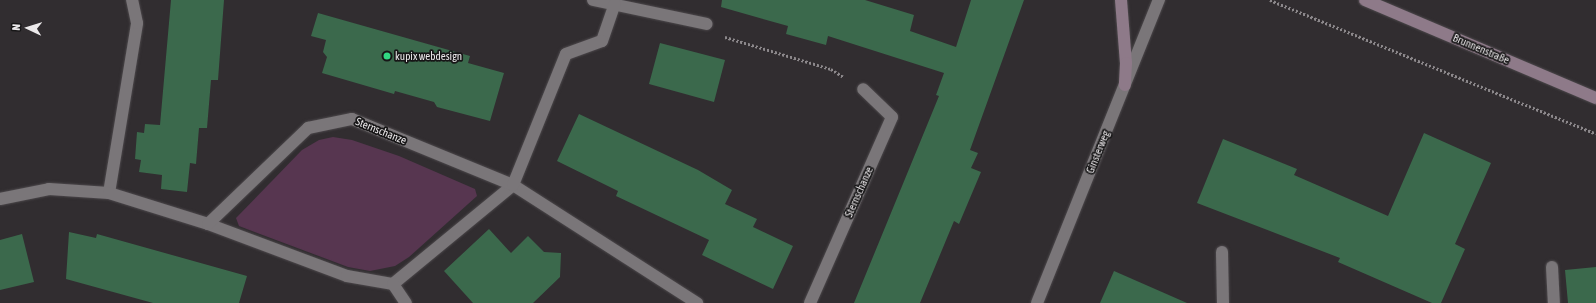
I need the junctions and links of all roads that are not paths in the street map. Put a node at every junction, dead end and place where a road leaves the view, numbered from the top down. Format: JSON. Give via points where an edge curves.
{"nodes":[{"id":1,"x":132,"y":0,"type":"edge"},
{"id":2,"x":594,"y":0,"type":"edge"},
{"id":3,"x":1121,"y":0,"type":"edge"},
{"id":4,"x":1159,"y":0,"type":"edge"},
{"id":5,"x":1365,"y":0,"type":"edge"},
{"id":6,"x":615,"y":4,"type":"junction"},
{"id":7,"x":708,"y":24,"type":"road end"},
{"id":8,"x":1124,"y":85,"type":"junction"},
{"id":9,"x":863,"y":89,"type":"road end"},
{"id":10,"x":1596,"y":98,"type":"edge"},
{"id":11,"x":513,"y":185,"type":"junction"},
{"id":12,"x":109,"y":193,"type":"junction"},
{"id":13,"x":0,"y":199,"type":"edge"},
{"id":14,"x":208,"y":224,"type":"junction"},
{"id":15,"x":1222,"y":252,"type":"dead end"},
{"id":16,"x":1552,"y":267,"type":"dead end"},
{"id":17,"x":393,"y":284,"type":"junction"},
{"id":18,"x":406,"y":303,"type":"edge"},
{"id":19,"x":697,"y":303,"type":"edge"},
{"id":20,"x":810,"y":303,"type":"edge"},
{"id":21,"x":1037,"y":303,"type":"edge"},
{"id":22,"x":1223,"y":303,"type":"edge"},
{"id":23,"x":1554,"y":303,"type":"edge"}],
"edges":[{"from":1,"to":12,"type":"street","via":[[138,23]]},
{"from":2,"to":6,"type":"street"},
{"from":3,"to":8,"type":"main road","via":[[1126,63]]},
{"from":4,"to":8,"type":"street","name":"Ginsterweg"},
{"from":5,"to":10,"type":"main road","name":"Brunnenstraße"},
{"from":6,"to":7,"type":"street"},
{"from":6,"to":11,"type":"street","via":[[602,40],[566,54]]},
{"from":8,"to":21,"type":"street","name":"Ginsterweg"},
{"from":9,"to":20,"type":"street","name":"Sternschanze","via":[[892,117]]},
{"from":11,"to":14,"type":"street","name":"Sternschanze","via":[[352,119],[308,128]]},
{"from":11,"to":17,"type":"street"},
{"from":11,"to":19,"type":"street","name":"Sternschanze"},
{"from":12,"to":13,"type":"street","via":[[49,189]]},
{"from":12,"to":14,"type":"street"},
{"from":14,"to":17,"type":"street","via":[[347,276]]},
{"from":15,"to":22,"type":"street"},
{"from":16,"to":23,"type":"street"},
{"from":17,"to":18,"type":"street"}]}
